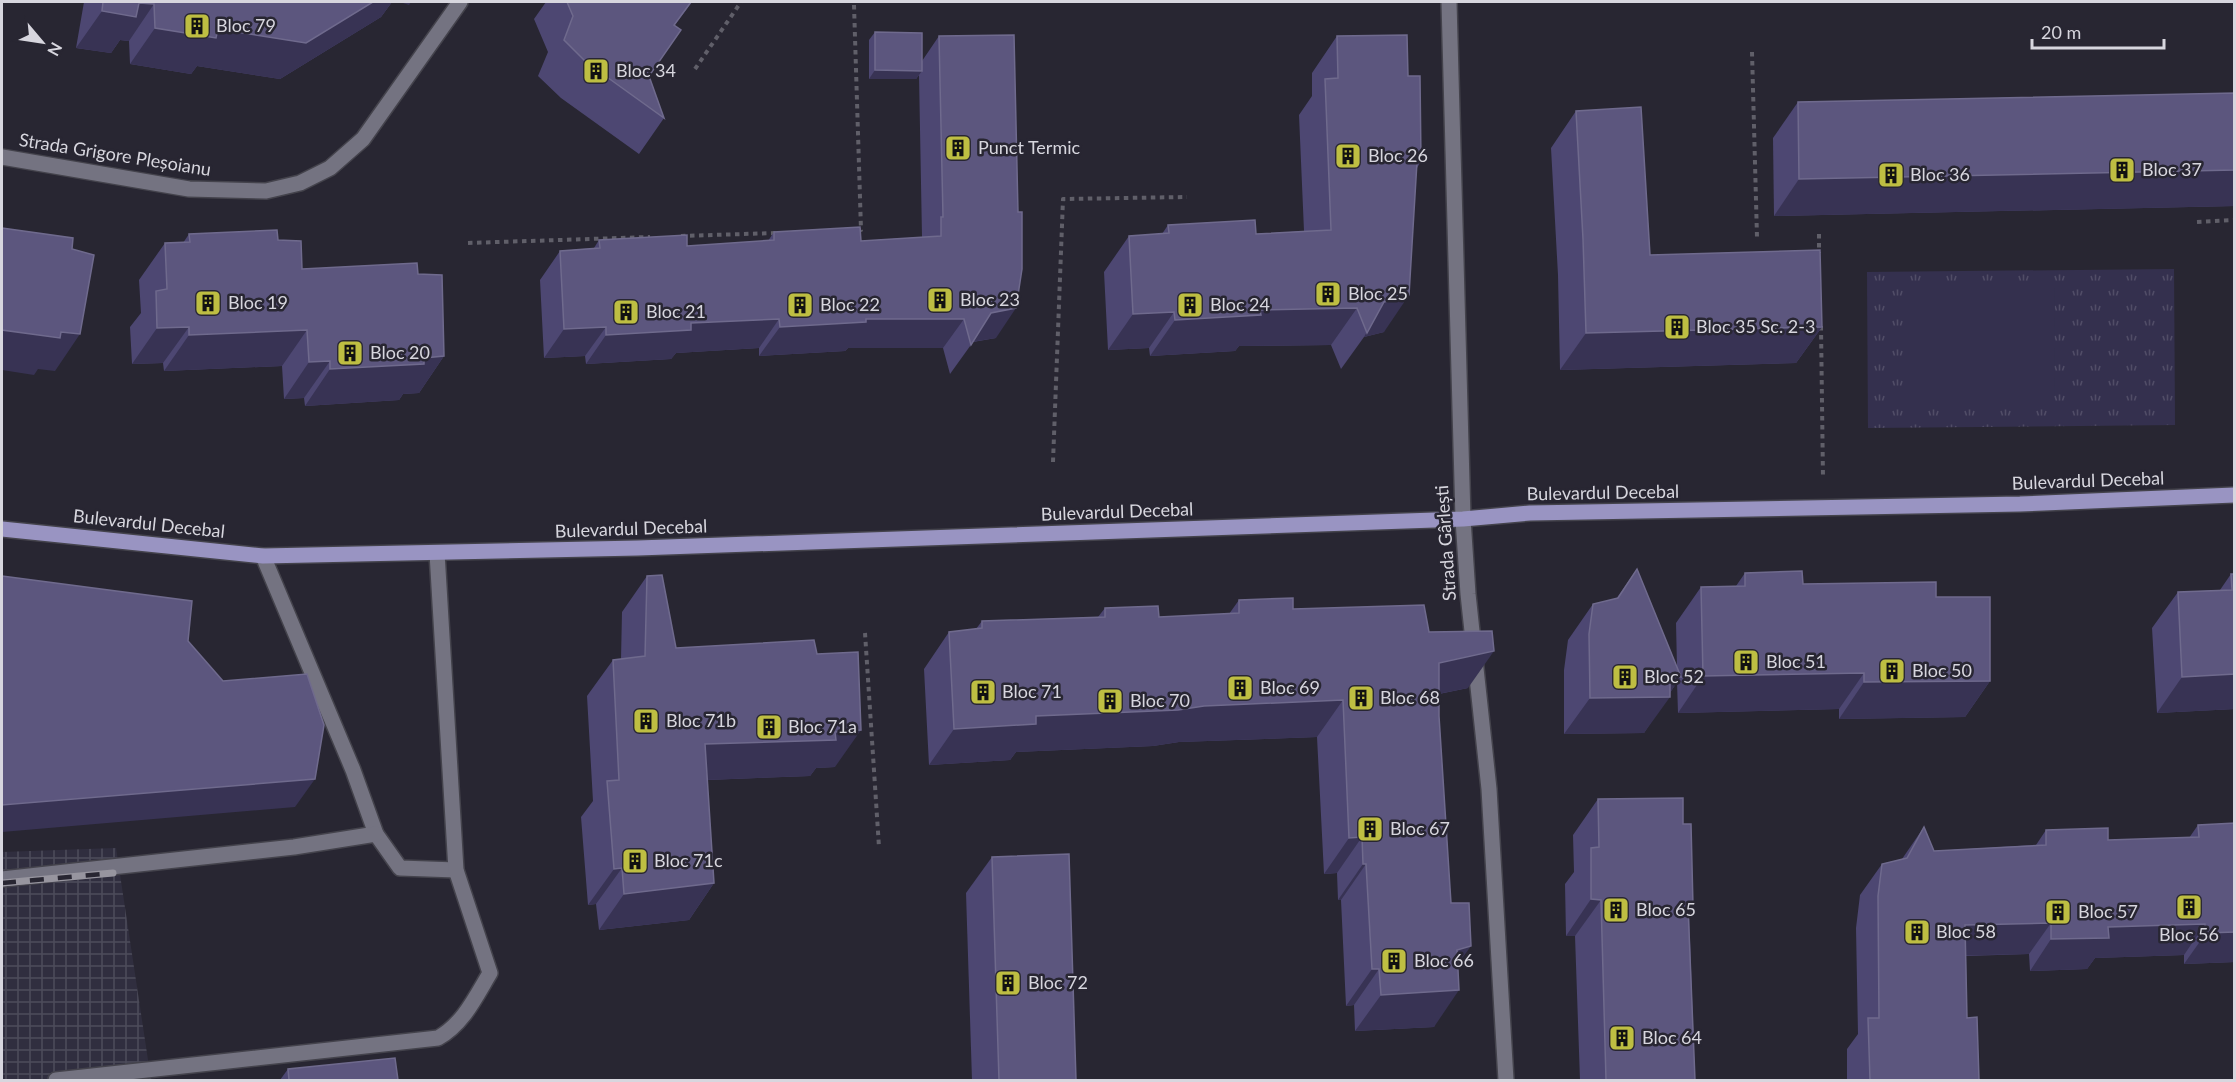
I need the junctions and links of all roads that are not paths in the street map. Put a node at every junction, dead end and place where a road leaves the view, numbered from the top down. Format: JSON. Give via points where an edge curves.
{"nodes":[{"id":1,"x":460,"y":2,"type":"edge"},
{"id":2,"x":1449,"y":2,"type":"edge"},
{"id":3,"x":2,"y":157,"type":"edge"},
{"id":4,"x":2235,"y":495,"type":"edge"},
{"id":5,"x":1463,"y":519,"type":"junction"},
{"id":6,"x":2,"y":529,"type":"edge"},
{"id":7,"x":437,"y":553,"type":"junction"},
{"id":8,"x":263,"y":556,"type":"junction"},
{"id":9,"x":376,"y":834,"type":"junction"},
{"id":10,"x":456,"y":870,"type":"junction"},
{"id":11,"x":2,"y":879,"type":"edge"},
{"id":12,"x":56,"y":1080,"type":"edge"},
{"id":13,"x":1506,"y":1080,"type":"edge"}],
"edges":[{"from":1,"to":3,"type":"street","name":"Strada Grigore Pleșoianu","via":[[363,139],[330,168],[300,183],[266,191],[189,189]]},
{"from":2,"to":5,"type":"street","name":"Strada Gârlești"},
{"from":4,"to":5,"type":"main road","name":"Bulevardul Decebal","via":[[2020,504],[1530,513]]},
{"from":5,"to":7,"type":"main road","name":"Bulevardul Decebal"},
{"from":5,"to":13,"type":"street","name":"Strada Gârlești","via":[[1489,789]]},
{"from":6,"to":8,"type":"main road","name":"Bulevardul Decebal"},
{"from":7,"to":8,"type":"main road","name":"Bulevardul Decebal"},
{"from":7,"to":10,"type":"street"},
{"from":8,"to":9,"type":"street"},
{"from":9,"to":10,"type":"street","via":[[400,868]]},
{"from":9,"to":11,"type":"street","via":[[294,847]]},
{"from":10,"to":12,"type":"street","via":[[490,973],[453,1030],[438,1038]]}]}
